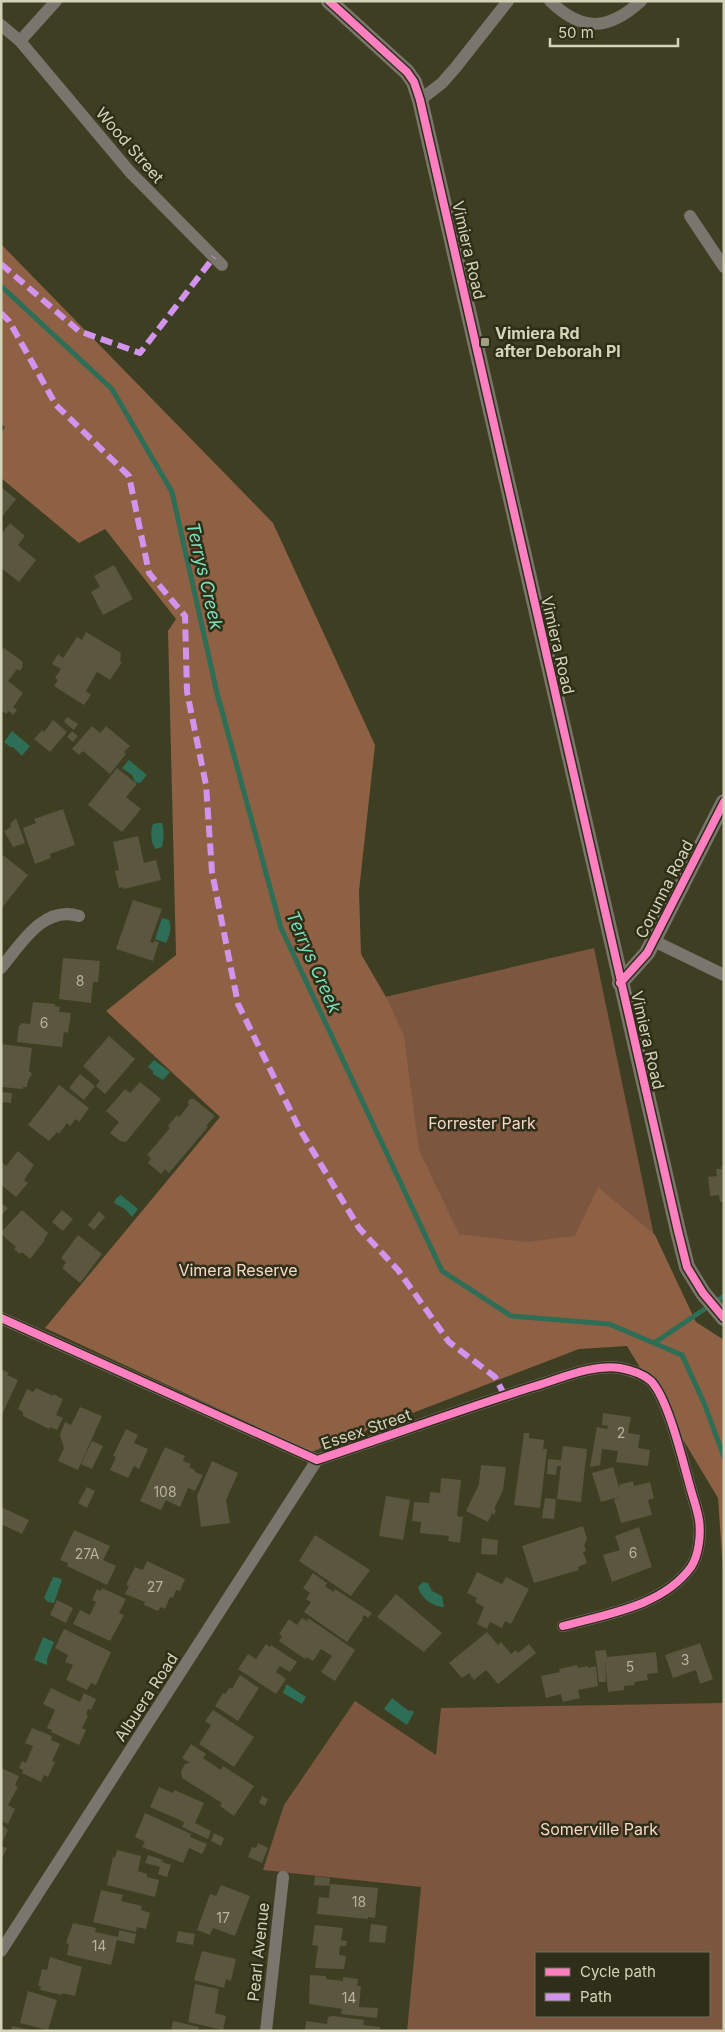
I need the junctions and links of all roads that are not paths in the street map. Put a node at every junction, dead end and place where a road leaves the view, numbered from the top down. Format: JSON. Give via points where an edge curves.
{"nodes":[{"id":1,"x":56,"y":1,"type":"edge"},
{"id":2,"x":329,"y":1,"type":"edge"},
{"id":3,"x":508,"y":1,"type":"edge"},
{"id":4,"x":550,"y":1,"type":"edge"},
{"id":5,"x":641,"y":1,"type":"edge"},
{"id":6,"x":1,"y":25,"type":"edge"},
{"id":7,"x":20,"y":41,"type":"junction"},
{"id":8,"x":420,"y":100,"type":"junction"},
{"id":9,"x":690,"y":216,"type":"dead end"},
{"id":10,"x":222,"y":265,"type":"dead end"},
{"id":11,"x":724,"y":267,"type":"edge"},
{"id":12,"x":724,"y":802,"type":"edge"},
{"id":13,"x":79,"y":916,"type":"dead end"},
{"id":14,"x":654,"y":941,"type":"junction"},
{"id":15,"x":1,"y":968,"type":"edge"},
{"id":16,"x":724,"y":975,"type":"edge"},
{"id":17,"x":620,"y":982,"type":"junction"},
{"id":18,"x":1,"y":1318,"type":"edge"},
{"id":19,"x":724,"y":1318,"type":"edge"},
{"id":20,"x":318,"y":1460,"type":"junction"},
{"id":21,"x":563,"y":1626,"type":"dead end"},
{"id":22,"x":283,"y":1877,"type":"dead end"},
{"id":23,"x":1,"y":1951,"type":"edge"},
{"id":24,"x":266,"y":2031,"type":"edge"}],
"edges":[{"from":1,"to":7,"type":"street"},
{"from":2,"to":8,"type":"street","name":"Vimiera Road","via":[[407,72]]},
{"from":3,"to":8,"type":"street","via":[[442,83]]},
{"from":4,"to":5,"type":"street","via":[[570,17],[590,25],[622,16]]},
{"from":6,"to":7,"type":"street","name":"Wood Street"},
{"from":7,"to":10,"type":"street","name":"Wood Street","via":[[130,172]]},
{"from":8,"to":17,"type":"street","name":"Vimiera Road"},
{"from":9,"to":11,"type":"street"},
{"from":12,"to":14,"type":"street","name":"Corunna Road"},
{"from":13,"to":15,"type":"street","via":[[64,913],[44,919]]},
{"from":14,"to":16,"type":"street"},
{"from":14,"to":17,"type":"street","name":"Corunna Road"},
{"from":17,"to":19,"type":"street","name":"Vimiera Road","via":[[687,1267]]},
{"from":18,"to":20,"type":"street","name":"Essex Street"},
{"from":20,"to":21,"type":"street","name":"Essex Street","via":[[594,1368],[619,1368],[641,1374],[652,1382],[675,1431],[699,1520],[699,1545],[692,1566],[659,1596]]},
{"from":20,"to":23,"type":"street","name":"Albuera Road"},
{"from":22,"to":24,"type":"street","name":"Pearl Avenue"}]}
